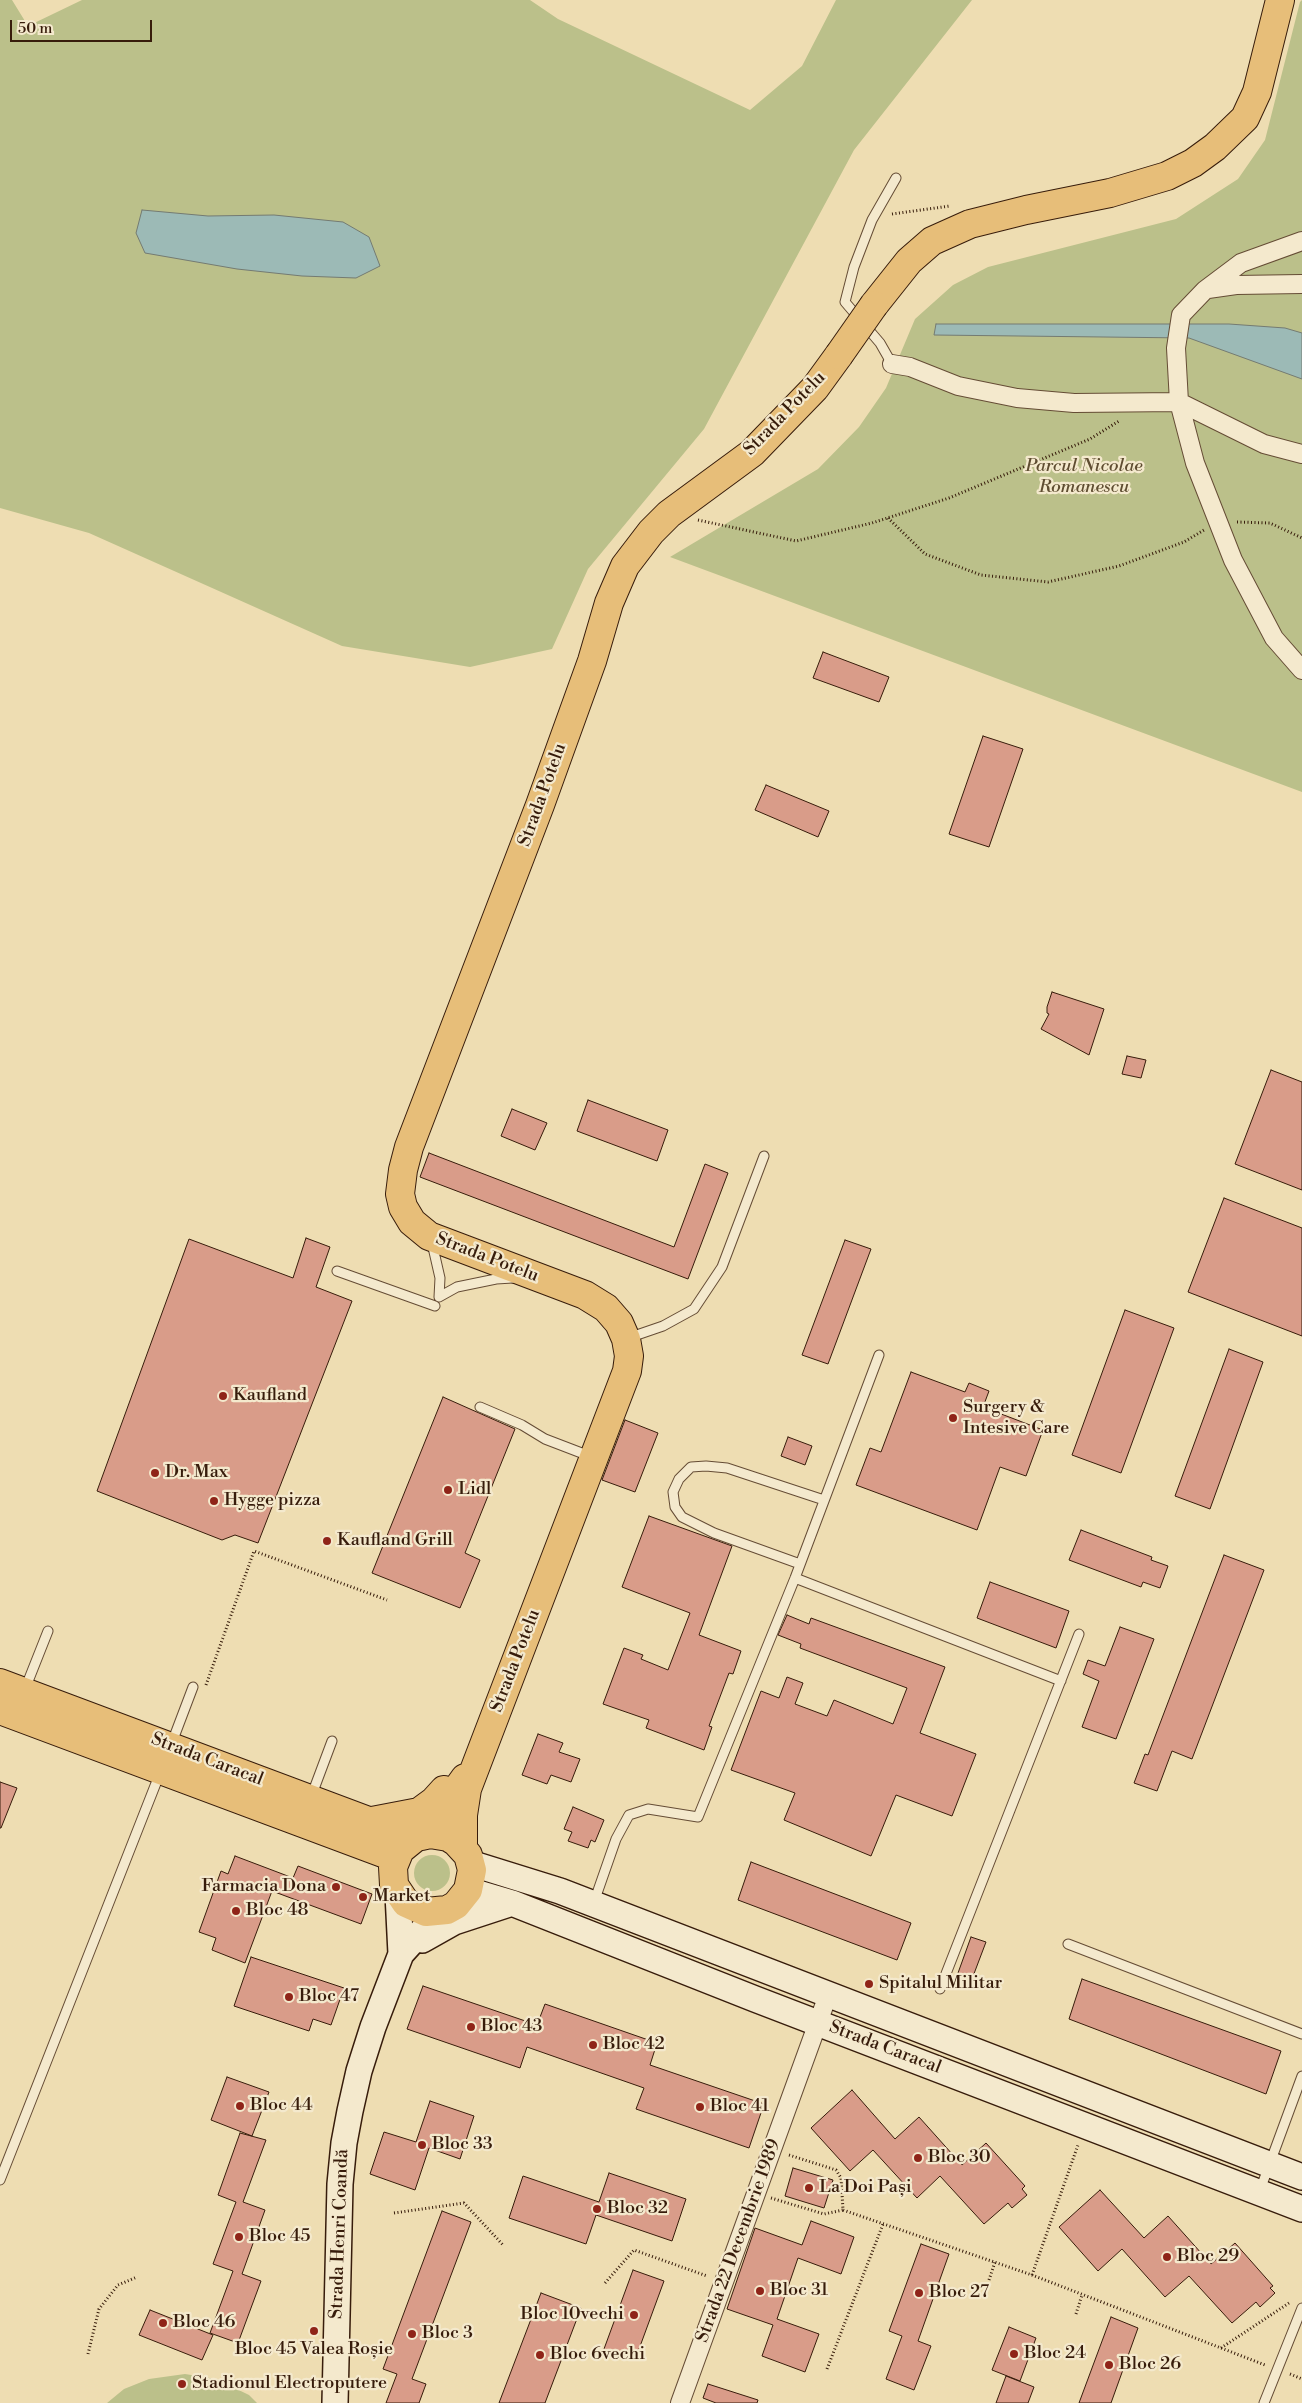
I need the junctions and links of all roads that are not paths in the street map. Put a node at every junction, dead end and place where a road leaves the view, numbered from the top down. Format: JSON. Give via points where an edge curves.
{"nodes":[{"id":1,"x":1280,"y":0,"type":"edge"},
{"id":2,"x":896,"y":178,"type":"dead end"},
{"id":3,"x":1302,"y":241,"type":"edge"},
{"id":4,"x":1302,"y":284,"type":"edge"},
{"id":5,"x":1205,"y":290,"type":"junction"},
{"id":6,"x":892,"y":364,"type":"joint"},
{"id":7,"x":1178,"y":402,"type":"junction"},
{"id":8,"x":1302,"y":454,"type":"edge"},
{"id":9,"x":1302,"y":670,"type":"edge"},
{"id":10,"x":764,"y":1156,"type":"dead end"},
{"id":11,"x":429,"y":1236,"type":"junction"},
{"id":12,"x":337,"y":1271,"type":"dead end"},
{"id":13,"x":546,"y":1280,"type":"junction"},
{"id":14,"x":434,"y":1306,"type":"dead end"},
{"id":15,"x":626,"y":1339,"type":"junction"},
{"id":16,"x":879,"y":1355,"type":"dead end"},
{"id":17,"x":480,"y":1408,"type":"dead end"},
{"id":18,"x":593,"y":1458,"type":"junction"},
{"id":19,"x":824,"y":1500,"type":"junction"},
{"id":20,"x":800,"y":1564,"type":"junction"},
{"id":21,"x":795,"y":1578,"type":"junction"},
{"id":22,"x":48,"y":1632,"type":"dead end"},
{"id":23,"x":1080,"y":1634,"type":"dead end"},
{"id":24,"x":1061,"y":1681,"type":"junction"},
{"id":25,"x":12,"y":1687,"type":"edge"},
{"id":26,"x":193,"y":1688,"type":"dead end"},
{"id":27,"x":0,"y":1710,"type":"edge"},
{"id":28,"x":332,"y":1741,"type":"dead end"},
{"id":29,"x":479,"y":1756,"type":"junction"},
{"id":30,"x":166,"y":1758,"type":"junction"},
{"id":31,"x":310,"y":1799,"type":"junction"},
{"id":32,"x":370,"y":1822,"type":"junction"},
{"id":33,"x":410,"y":1844,"type":"junction"},
{"id":34,"x":467,"y":1867,"type":"junction"},
{"id":35,"x":398,"y":1894,"type":"junction"},
{"id":36,"x":512,"y":1903,"type":"junction"},
{"id":37,"x":593,"y":1904,"type":"junction"},
{"id":38,"x":438,"y":1912,"type":"junction"},
{"id":39,"x":1068,"y":1944,"type":"dead end"},
{"id":40,"x":401,"y":1954,"type":"junction"},
{"id":41,"x":940,"y":1989,"type":"dead end"},
{"id":42,"x":828,"y":1995,"type":"junction"},
{"id":43,"x":818,"y":2023,"type":"junction"},
{"id":44,"x":1302,"y":2034,"type":"edge"},
{"id":45,"x":1302,"y":2076,"type":"edge"},
{"id":46,"x":1269,"y":2164,"type":"junction"},
{"id":47,"x":2,"y":2170,"type":"edge"},
{"id":48,"x":1302,"y":2177,"type":"edge"},
{"id":49,"x":0,"y":2180,"type":"edge"},
{"id":50,"x":1259,"y":2192,"type":"junction"},
{"id":51,"x":1302,"y":2209,"type":"edge"},
{"id":52,"x":1302,"y":2308,"type":"edge"},
{"id":53,"x":335,"y":2403,"type":"edge"},
{"id":54,"x":680,"y":2403,"type":"edge"},
{"id":55,"x":1264,"y":2403,"type":"edge"}],
"edges":[{"from":1,"to":11,"type":"main road","name":"Strada Potelu","bridge":true,"via":[[1257,92],[1245,118],[1215,147],[1167,176],[1110,194],[970,224],[932,242],[910,261],[874,305],[815,388],[759,446],[669,514],[625,566],[540,805],[409,1147],[400,1194],[412,1222]]},
{"from":2,"to":6,"type":"lane","via":[[872,220],[854,267],[846,302],[880,343]]},
{"from":3,"to":5,"type":"street","via":[[1241,263]]},
{"from":4,"to":5,"type":"street","via":[[1236,285]]},
{"from":5,"to":7,"type":"street","via":[[1181,315],[1176,348]]},
{"from":6,"to":7,"type":"street","via":[[910,367],[958,386],[1018,398],[1074,403]]},
{"from":7,"to":8,"type":"street","via":[[1264,444]]},
{"from":7,"to":9,"type":"street","via":[[1195,463],[1233,560],[1274,638]]},
{"from":10,"to":15,"type":"lane","via":[[722,1267],[694,1309],[664,1326]]},
{"from":11,"to":13,"type":"main road","name":"Strada Potelu"},
{"from":11,"to":13,"type":"lane","via":[[440,1278],[439,1297],[457,1287],[496,1279]]},
{"from":12,"to":14,"type":"lane"},
{"from":13,"to":15,"type":"main road","name":"Strada Potelu","via":[[585,1295],[606,1308],[620,1322]]},
{"from":15,"to":18,"type":"main road","name":"Strada Potelu","via":[[627,1371]]},
{"from":16,"to":19,"type":"lane"},
{"from":17,"to":18,"type":"lane"},
{"from":18,"to":29,"type":"main road","name":"Strada Potelu"},
{"from":19,"to":20,"type":"lane"},
{"from":19,"to":20,"type":"lane","via":[[720,1468],[691,1466],[678,1479],[673,1492],[675,1507],[682,1518]]},
{"from":20,"to":21,"type":"lane"},
{"from":21,"to":24,"type":"lane"},
{"from":21,"to":37,"type":"lane","via":[[698,1817],[648,1809],[629,1815],[616,1840]]},
{"from":22,"to":25,"type":"lane"},
{"from":23,"to":24,"type":"lane"},
{"from":24,"to":41,"type":"lane"},
{"from":25,"to":30,"type":"main road","name":"Strada Caracal"},
{"from":26,"to":30,"type":"lane"},
{"from":27,"to":30,"type":"main road","name":"Strada Caracal"},
{"from":28,"to":31,"type":"lane"},
{"from":29,"to":32,"type":"main road","via":[[426,1808],[407,1816]]},
{"from":29,"to":33,"type":"main road","name":"Strada Potelu","via":[[442,1813]]},
{"from":29,"to":34,"type":"main road","name":"Strada Potelu","via":[[462,1815]]},
{"from":30,"to":31,"type":"main road","name":"Strada Caracal"},
{"from":30,"to":33,"type":"main road","name":"Strada Caracal"},
{"from":30,"to":47,"type":"lane"},
{"from":31,"to":32,"type":"main road","name":"Strada Caracal"},
{"from":32,"to":33,"type":"main road","name":"Strada Caracal"},
{"from":33,"to":34,"type":"main road","via":[[430,1834],[448,1837]]},
{"from":33,"to":35,"type":"main road","via":[[393,1876]]},
{"from":34,"to":36,"type":"main road","name":"Strada Caracal"},
{"from":34,"to":37,"type":"main road","name":"Strada Caracal","via":[[528,1881]]},
{"from":34,"to":38,"type":"main road","via":[[456,1905]]},
{"from":35,"to":38,"type":"main road","via":[[415,1909]]},
{"from":35,"to":40,"type":"main road","name":"Strada Henri Coandă"},
{"from":36,"to":40,"type":"main road","via":[[443,1927]]},
{"from":36,"to":43,"type":"main road","name":"Strada Caracal"},
{"from":37,"to":42,"type":"main road","name":"Strada Caracal"},
{"from":38,"to":40,"type":"main road","name":"Strada Henri Coandă"},
{"from":39,"to":44,"type":"lane"},
{"from":40,"to":53,"type":"main road","name":"Strada Henri Coandă","via":[[359,2071],[344,2143],[336,2269]]},
{"from":42,"to":43,"type":"street","name":"Strada 22 Decembrie 1989"},
{"from":42,"to":46,"type":"main road","name":"Strada Caracal"},
{"from":43,"to":50,"type":"main road","name":"Strada Caracal"},
{"from":43,"to":54,"type":"street","name":"Strada 22 Decembrie 1989"},
{"from":45,"to":46,"type":"lane"},
{"from":46,"to":48,"type":"main road","name":"Strada Caracal"},
{"from":46,"to":50,"type":"lane"},
{"from":47,"to":49,"type":"lane"},
{"from":50,"to":51,"type":"main road","name":"Strada Caracal"},
{"from":52,"to":55,"type":"lane"}]}
